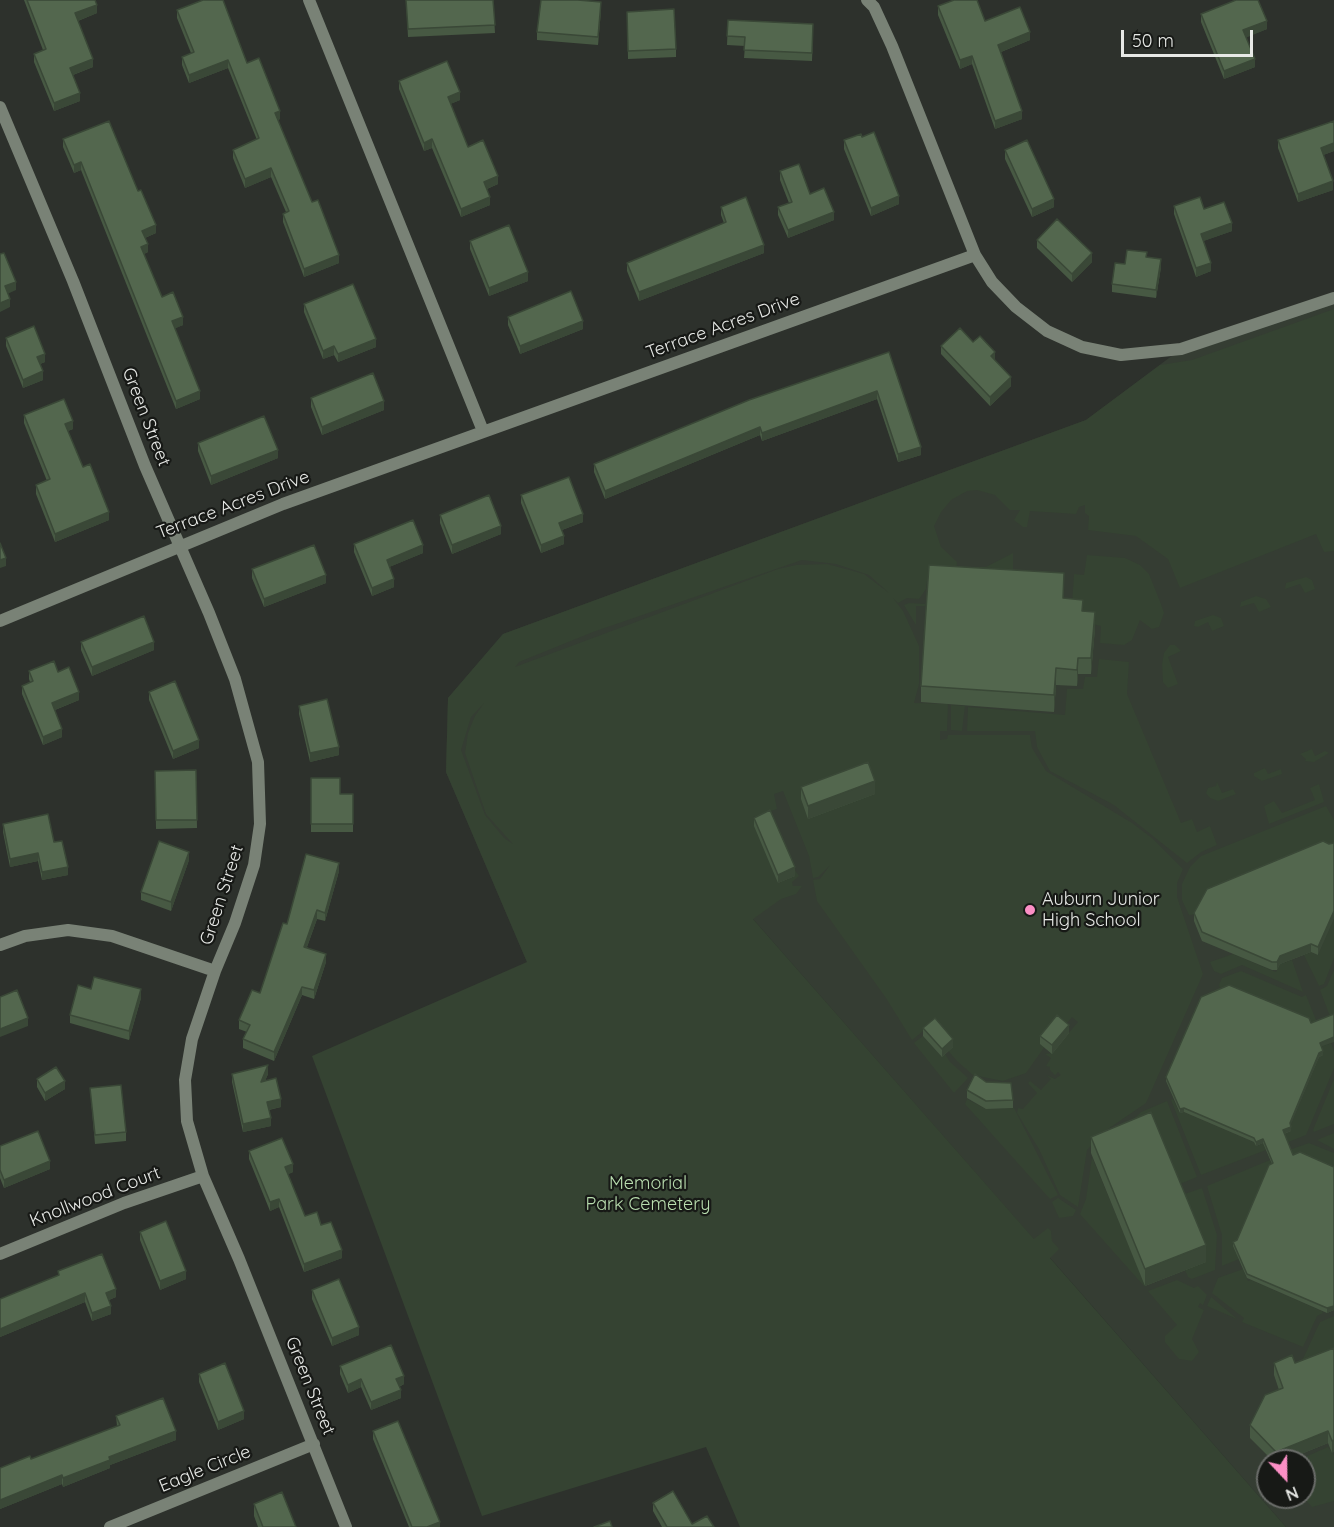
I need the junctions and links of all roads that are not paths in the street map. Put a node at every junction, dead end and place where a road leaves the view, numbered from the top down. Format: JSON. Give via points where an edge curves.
{"nodes":[{"id":1,"x":309,"y":0,"type":"edge"},
{"id":2,"x":867,"y":0,"type":"edge"},
{"id":3,"x":0,"y":107,"type":"edge"},
{"id":4,"x":975,"y":255,"type":"junction"},
{"id":5,"x":1334,"y":297,"type":"edge"},
{"id":6,"x":483,"y":430,"type":"junction"},
{"id":7,"x":178,"y":545,"type":"junction"},
{"id":8,"x":0,"y":621,"type":"edge"},
{"id":9,"x":0,"y":945,"type":"edge"},
{"id":10,"x":215,"y":972,"type":"junction"},
{"id":11,"x":203,"y":1176,"type":"junction"},
{"id":12,"x":0,"y":1254,"type":"edge"},
{"id":13,"x":314,"y":1444,"type":"junction"},
{"id":14,"x":110,"y":1527,"type":"edge"},
{"id":15,"x":346,"y":1527,"type":"edge"}],
"edges":[{"from":1,"to":6,"type":"street"},
{"from":2,"to":4,"type":"street","via":[[892,46]]},
{"from":3,"to":7,"type":"street","name":"Green Street"},
{"from":4,"to":5,"type":"street","via":[[992,282],[1047,331],[1082,347],[1121,355],[1181,349]]},
{"from":4,"to":6,"type":"street","name":"Terrace Acres Drive"},
{"from":6,"to":7,"type":"street","name":"Terrace Acres Drive"},
{"from":7,"to":8,"type":"street","name":"Terrace Acres Drive"},
{"from":7,"to":10,"type":"street","name":"Green Street","via":[[235,680],[258,762],[260,824],[254,865]]},
{"from":9,"to":10,"type":"street","via":[[25,936],[69,930],[112,936]]},
{"from":10,"to":11,"type":"street","name":"Green Street","via":[[192,1039],[185,1080],[187,1122]]},
{"from":11,"to":12,"type":"street","name":"Knollwood Court","via":[[124,1203]]},
{"from":11,"to":13,"type":"street","name":"Green Street"},
{"from":13,"to":14,"type":"street","name":"Eagle Circle"},
{"from":13,"to":15,"type":"street","name":"Green Street"}]}
